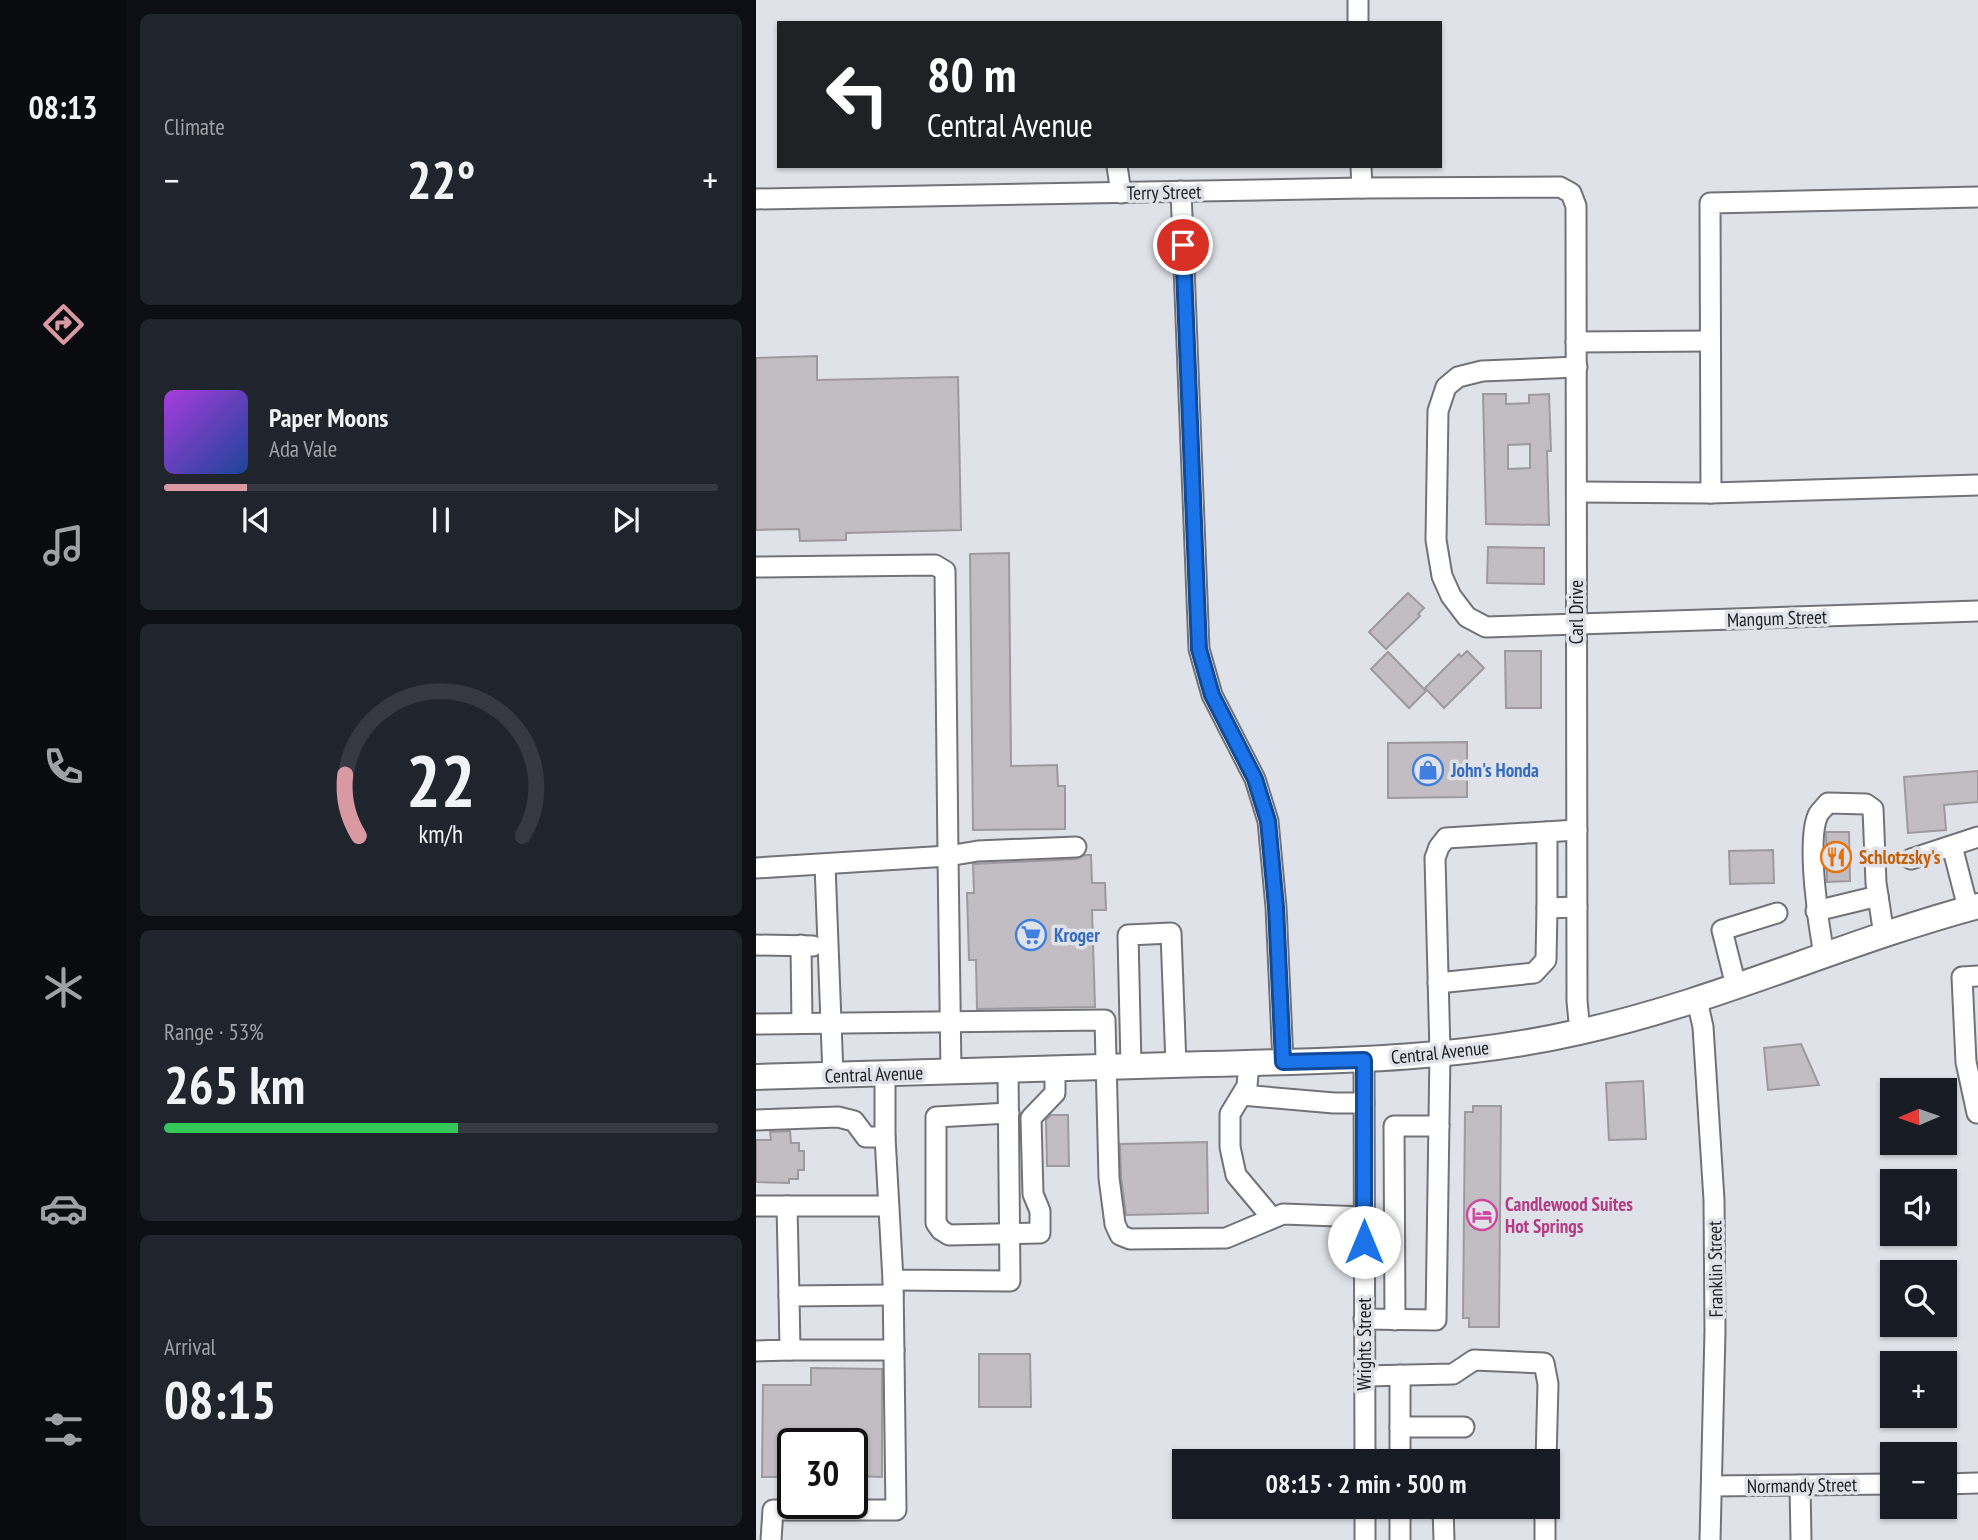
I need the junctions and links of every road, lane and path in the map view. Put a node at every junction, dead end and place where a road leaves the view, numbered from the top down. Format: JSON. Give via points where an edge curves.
{"nodes":[{"id":1,"x":1358,"y":0,"type":"edge"},
{"id":2,"x":1358,"y":21,"type":"edge"},
{"id":3,"x":1117,"y":168,"type":"edge"},
{"id":4,"x":1362,"y":168,"type":"edge"},
{"id":5,"x":1362,"y":188,"type":"junction"},
{"id":6,"x":1181,"y":191,"type":"junction"},
{"id":7,"x":1121,"y":192,"type":"junction"},
{"id":8,"x":1570,"y":193,"type":"joint"},
{"id":9,"x":1978,"y":197,"type":"edge"},
{"id":10,"x":756,"y":199,"type":"edge"},
{"id":11,"x":1710,"y":341,"type":"junction"},
{"id":12,"x":1576,"y":342,"type":"junction"},
{"id":13,"x":1577,"y":367,"type":"junction"},
{"id":14,"x":1978,"y":485,"type":"edge"},
{"id":15,"x":1577,"y":492,"type":"junction"},
{"id":16,"x":1711,"y":493,"type":"junction"},
{"id":17,"x":756,"y":567,"type":"edge"},
{"id":18,"x":1978,"y":611,"type":"edge"},
{"id":19,"x":1576,"y":625,"type":"junction"},
{"id":20,"x":1577,"y":830,"type":"junction"},
{"id":21,"x":1547,"y":832,"type":"junction"},
{"id":22,"x":1978,"y":837,"type":"edge"},
{"id":23,"x":1952,"y":846,"type":"junction"},
{"id":24,"x":1076,"y":847,"type":"dead end"},
{"id":25,"x":948,"y":856,"type":"junction"},
{"id":26,"x":1911,"y":859,"type":"dead end"},
{"id":27,"x":825,"y":865,"type":"junction"},
{"id":28,"x":756,"y":867,"type":"edge"},
{"id":29,"x":1878,"y":896,"type":"junction"},
{"id":30,"x":1577,"y":907,"type":"junction"},
{"id":31,"x":1973,"y":907,"type":"edge"},
{"id":32,"x":1547,"y":908,"type":"junction"},
{"id":33,"x":1816,"y":911,"type":"junction"},
{"id":34,"x":1777,"y":913,"type":"dead end"},
{"id":35,"x":1884,"y":935,"type":"junction"},
{"id":36,"x":756,"y":945,"type":"edge"},
{"id":37,"x":801,"y":946,"type":"junction"},
{"id":38,"x":828,"y":946,"type":"junction"},
{"id":39,"x":1824,"y":956,"type":"junction"},
{"id":40,"x":1978,"y":976,"type":"edge"},
{"id":41,"x":1438,"y":983,"type":"junction"},
{"id":42,"x":1737,"y":986,"type":"junction"},
{"id":43,"x":1697,"y":1000,"type":"junction"},
{"id":44,"x":1971,"y":1013,"type":"edge"},
{"id":45,"x":950,"y":1022,"type":"junction"},
{"id":46,"x":802,"y":1023,"type":"junction"},
{"id":47,"x":831,"y":1023,"type":"junction"},
{"id":48,"x":756,"y":1024,"type":"edge"},
{"id":49,"x":1580,"y":1032,"type":"junction"},
{"id":50,"x":1440,"y":1053,"type":"junction"},
{"id":51,"x":1364,"y":1060,"type":"junction"},
{"id":52,"x":1283,"y":1062,"type":"junction"},
{"id":53,"x":1249,"y":1063,"type":"junction"},
{"id":54,"x":1176,"y":1065,"type":"junction"},
{"id":55,"x":1131,"y":1066,"type":"junction"},
{"id":56,"x":1106,"y":1067,"type":"junction"},
{"id":57,"x":1055,"y":1069,"type":"junction"},
{"id":58,"x":1008,"y":1070,"type":"junction"},
{"id":59,"x":951,"y":1072,"type":"junction"},
{"id":60,"x":885,"y":1073,"type":"junction"},
{"id":61,"x":833,"y":1075,"type":"junction"},
{"id":62,"x":756,"y":1077,"type":"edge"},
{"id":63,"x":1242,"y":1095,"type":"junction"},
{"id":64,"x":1364,"y":1103,"type":"junction"},
{"id":65,"x":1009,"y":1113,"type":"junction"},
{"id":66,"x":1978,"y":1117,"type":"edge"},
{"id":67,"x":756,"y":1121,"type":"edge"},
{"id":68,"x":1439,"y":1126,"type":"junction"},
{"id":69,"x":884,"y":1137,"type":"junction"},
{"id":70,"x":756,"y":1206,"type":"edge"},
{"id":71,"x":787,"y":1206,"type":"junction"},
{"id":72,"x":888,"y":1206,"type":"junction"},
{"id":73,"x":1364,"y":1217,"type":"junction"},
{"id":74,"x":1272,"y":1218,"type":"junction"},
{"id":75,"x":1009,"y":1234,"type":"junction"},
{"id":76,"x":893,"y":1288,"type":"junction"},
{"id":77,"x":789,"y":1296,"type":"junction"},
{"id":78,"x":1364,"y":1319,"type":"junction"},
{"id":79,"x":1395,"y":1320,"type":"junction"},
{"id":80,"x":790,"y":1350,"type":"junction"},
{"id":81,"x":894,"y":1350,"type":"junction"},
{"id":82,"x":756,"y":1351,"type":"edge"},
{"id":83,"x":1400,"y":1375,"type":"junction"},
{"id":84,"x":1364,"y":1376,"type":"junction"},
{"id":85,"x":1400,"y":1427,"type":"junction"},
{"id":86,"x":1464,"y":1427,"type":"dead end"},
{"id":87,"x":1364,"y":1449,"type":"edge"},
{"id":88,"x":1400,"y":1449,"type":"edge"},
{"id":89,"x":1546,"y":1449,"type":"edge"},
{"id":90,"x":1978,"y":1483,"type":"edge"},
{"id":91,"x":1880,"y":1484,"type":"edge"},
{"id":92,"x":1957,"y":1484,"type":"edge"},
{"id":93,"x":1800,"y":1485,"type":"junction"},
{"id":94,"x":1712,"y":1486,"type":"junction"},
{"id":95,"x":1365,"y":1519,"type":"edge"},
{"id":96,"x":1400,"y":1519,"type":"edge"},
{"id":97,"x":1443,"y":1519,"type":"edge"},
{"id":98,"x":1545,"y":1519,"type":"edge"},
{"id":99,"x":771,"y":1540,"type":"edge"},
{"id":100,"x":1365,"y":1540,"type":"edge"},
{"id":101,"x":1401,"y":1540,"type":"edge"},
{"id":102,"x":1444,"y":1540,"type":"edge"},
{"id":103,"x":1545,"y":1540,"type":"edge"},
{"id":104,"x":1710,"y":1540,"type":"edge"},
{"id":105,"x":1801,"y":1540,"type":"edge"}],
"edges":[{"from":1,"to":2,"type":"street"},
{"from":3,"to":7,"type":"street"},
{"from":4,"to":5,"type":"street"},
{"from":5,"to":6,"type":"street","name":"Terry Street"},
{"from":5,"to":8,"type":"street","name":"Terry Street","via":[[1560,187]]},
{"from":6,"to":7,"type":"street","name":"Terry Street"},
{"from":6,"to":52,"type":"street","via":[[1199,649],[1212,695],[1255,779],[1268,821]]},
{"from":7,"to":10,"type":"street","name":"Terry Street"},
{"from":8,"to":12,"type":"street","name":"Carl Drive","via":[[1576,206]]},
{"from":9,"to":11,"type":"street","via":[[1710,203]]},
{"from":11,"to":12,"type":"street"},
{"from":11,"to":16,"type":"street"},
{"from":12,"to":13,"type":"street","name":"Carl Drive"},
{"from":13,"to":15,"type":"street","name":"Carl Drive"},
{"from":13,"to":19,"type":"street","name":"Mangum Street","via":[[1482,371],[1458,377],[1447,387],[1438,411],[1436,540],[1442,576],[1467,617],[1486,627]]},
{"from":14,"to":16,"type":"street"},
{"from":15,"to":16,"type":"street"},
{"from":15,"to":19,"type":"street","name":"Carl Drive"},
{"from":17,"to":25,"type":"street","via":[[935,565],[945,571]]},
{"from":18,"to":19,"type":"street","name":"Mangum Street"},
{"from":19,"to":20,"type":"street","name":"Carl Drive"},
{"from":20,"to":21,"type":"street"},
{"from":20,"to":30,"type":"street","name":"Carl Drive"},
{"from":21,"to":32,"type":"street"},
{"from":21,"to":41,"type":"street","via":[[1446,838],[1439,847],[1435,858]]},
{"from":22,"to":23,"type":"street"},
{"from":23,"to":26,"type":"street"},
{"from":23,"to":31,"type":"street"},
{"from":24,"to":25,"type":"street"},
{"from":25,"to":27,"type":"street"},
{"from":25,"to":45,"type":"street"},
{"from":27,"to":28,"type":"street"},
{"from":27,"to":38,"type":"street"},
{"from":29,"to":33,"type":"street"},
{"from":29,"to":33,"type":"street","via":[[1873,808],[1829,803],[1818,814],[1814,836]]},
{"from":29,"to":35,"type":"street"},
{"from":30,"to":32,"type":"street"},
{"from":30,"to":49,"type":"street","name":"Carl Drive"},
{"from":31,"to":35,"type":"main road","name":"Central Avenue"},
{"from":32,"to":41,"type":"street","via":[[1546,960],[1534,973]]},
{"from":33,"to":39,"type":"street"},
{"from":34,"to":42,"type":"street","via":[[1722,930]]},
{"from":35,"to":39,"type":"main road","name":"Central Avenue"},
{"from":36,"to":37,"type":"street"},
{"from":37,"to":38,"type":"street"},
{"from":37,"to":46,"type":"street"},
{"from":38,"to":47,"type":"street"},
{"from":39,"to":42,"type":"main road","name":"Central Avenue"},
{"from":40,"to":44,"type":"street","via":[[1962,977]]},
{"from":41,"to":50,"type":"street"},
{"from":42,"to":43,"type":"main road","name":"Central Avenue"},
{"from":43,"to":49,"type":"main road","name":"Central Avenue"},
{"from":43,"to":94,"type":"street","name":"Franklin Street","via":[[1703,1027],[1714,1200]]},
{"from":44,"to":66,"type":"street","via":[[1966,1062]]},
{"from":45,"to":47,"type":"street"},
{"from":45,"to":56,"type":"street","via":[[1105,1020]]},
{"from":45,"to":59,"type":"street"},
{"from":46,"to":47,"type":"street"},
{"from":46,"to":48,"type":"street"},
{"from":47,"to":61,"type":"street"},
{"from":49,"to":50,"type":"main road","name":"Central Avenue"},
{"from":50,"to":51,"type":"main road","name":"Central Avenue"},
{"from":50,"to":68,"type":"street"},
{"from":51,"to":52,"type":"main road","name":"Central Avenue"},
{"from":51,"to":64,"type":"street","name":"Wrights Street"},
{"from":52,"to":53,"type":"main road","name":"Central Avenue"},
{"from":53,"to":54,"type":"main road","name":"Central Avenue"},
{"from":53,"to":63,"type":"street"},
{"from":54,"to":55,"type":"main road","name":"Central Avenue"},
{"from":54,"to":55,"type":"street","via":[[1171,933],[1128,935]]},
{"from":55,"to":56,"type":"main road","name":"Central Avenue"},
{"from":56,"to":57,"type":"main road","name":"Central Avenue"},
{"from":56,"to":74,"type":"street","via":[[1109,1178],[1115,1224],[1121,1235],[1130,1239],[1226,1238]]},
{"from":57,"to":58,"type":"main road","name":"Central Avenue"},
{"from":57,"to":75,"type":"street","via":[[1055,1093],[1031,1118],[1033,1194],[1040,1211],[1040,1233]]},
{"from":58,"to":59,"type":"main road","name":"Central Avenue"},
{"from":58,"to":65,"type":"street"},
{"from":59,"to":60,"type":"main road","name":"Central Avenue"},
{"from":60,"to":61,"type":"main road","name":"Central Avenue"},
{"from":60,"to":69,"type":"street"},
{"from":61,"to":62,"type":"main road","name":"Central Avenue"},
{"from":63,"to":64,"type":"street"},
{"from":63,"to":74,"type":"street","via":[[1230,1114],[1236,1175]]},
{"from":64,"to":73,"type":"street","name":"Wrights Street"},
{"from":65,"to":75,"type":"street"},
{"from":65,"to":75,"type":"street","via":[[936,1117],[936,1223],[949,1235]]},
{"from":67,"to":69,"type":"street","via":[[838,1117],[854,1121],[866,1137]]},
{"from":68,"to":79,"type":"street","via":[[1436,1320]]},
{"from":68,"to":79,"type":"street","via":[[1394,1126]]},
{"from":69,"to":72,"type":"street"},
{"from":70,"to":71,"type":"street"},
{"from":71,"to":72,"type":"street"},
{"from":71,"to":77,"type":"street"},
{"from":72,"to":76,"type":"street"},
{"from":73,"to":74,"type":"street","via":[[1283,1214]]},
{"from":73,"to":78,"type":"street","name":"Wrights Street"},
{"from":75,"to":76,"type":"street","via":[[1010,1281]]},
{"from":76,"to":77,"type":"street"},
{"from":76,"to":81,"type":"street"},
{"from":77,"to":80,"type":"street"},
{"from":78,"to":79,"type":"street"},
{"from":78,"to":84,"type":"street","name":"Wrights Street"},
{"from":80,"to":81,"type":"street"},
{"from":80,"to":82,"type":"street"},
{"from":81,"to":99,"type":"street","via":[[896,1510],[773,1510]]},
{"from":83,"to":84,"type":"street"},
{"from":83,"to":85,"type":"street"},
{"from":83,"to":89,"type":"street","via":[[1453,1374],[1474,1360],[1544,1363]]},
{"from":84,"to":87,"type":"street","name":"Wrights Street"},
{"from":85,"to":86,"type":"street"},
{"from":85,"to":88,"type":"street"},
{"from":90,"to":92,"type":"street"},
{"from":91,"to":93,"type":"street","name":"Normandy Street"},
{"from":93,"to":94,"type":"street","name":"Normandy Street"},
{"from":93,"to":105,"type":"street"},
{"from":94,"to":104,"type":"street","name":"Franklin Street"},
{"from":95,"to":100,"type":"street"},
{"from":96,"to":101,"type":"street"},
{"from":97,"to":102,"type":"street"},
{"from":98,"to":103,"type":"street"}]}
